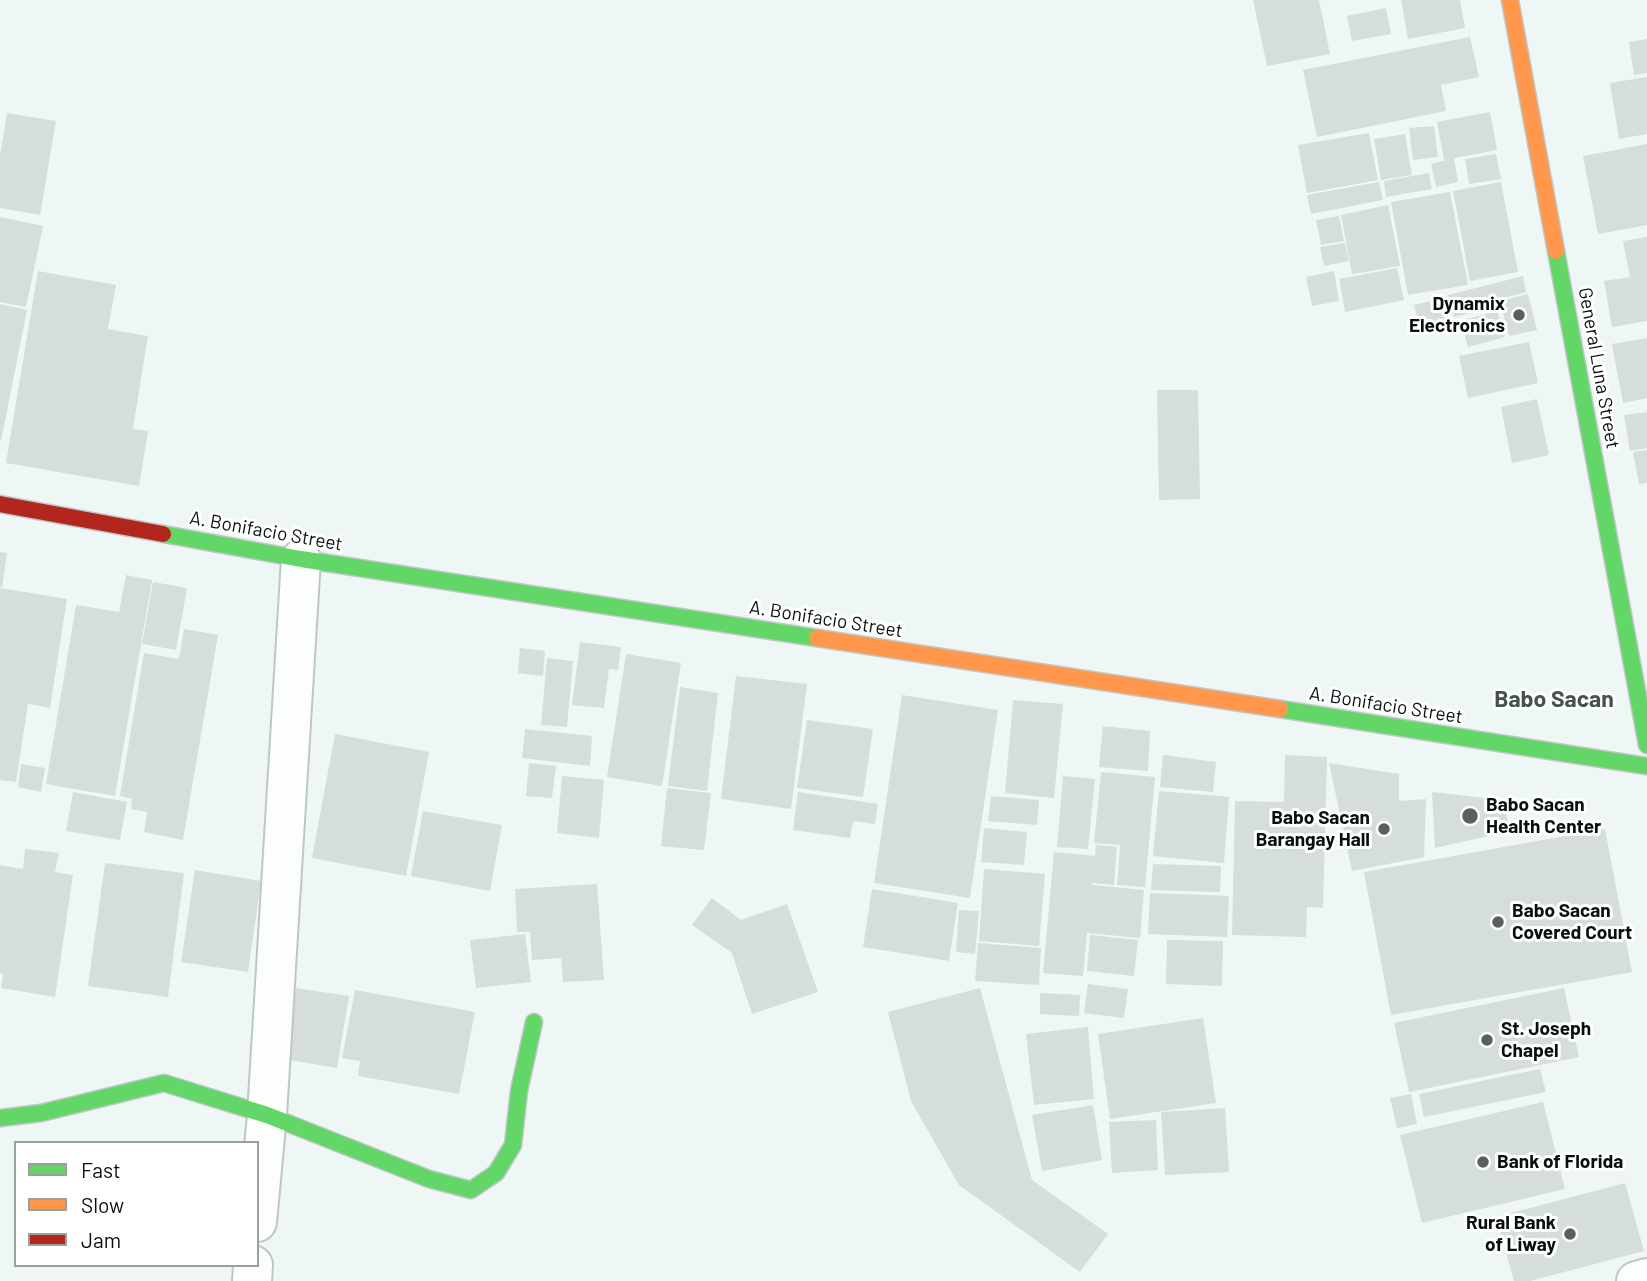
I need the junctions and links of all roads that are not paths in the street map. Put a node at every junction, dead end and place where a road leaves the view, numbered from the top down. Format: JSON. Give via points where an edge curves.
{"nodes":[{"id":1,"x":1510,"y":0,"type":"edge"},
{"id":2,"x":0,"y":504,"type":"edge"},
{"id":3,"x":301,"y":559,"type":"junction"},
{"id":4,"x":1647,"y":745,"type":"edge"},
{"id":5,"x":1647,"y":766,"type":"edge"},
{"id":6,"x":534,"y":1022,"type":"dead end"},
{"id":7,"x":267,"y":1115,"type":"junction"},
{"id":8,"x":0,"y":1118,"type":"edge"},
{"id":9,"x":259,"y":1201,"type":"edge"},
{"id":10,"x":1647,"y":1278,"type":"edge"},
{"id":11,"x":1636,"y":1281,"type":"edge"}],
"edges":[{"from":1,"to":4,"type":"street","name":"General Luna Street"},
{"from":2,"to":3,"type":"street","name":"A. Bonifacio Street"},
{"from":3,"to":5,"type":"street","name":"A. Bonifacio Street"},
{"from":3,"to":7,"type":"street"},
{"from":6,"to":7,"type":"street","via":[[513,1145],[496,1173],[471,1190],[429,1179]]},
{"from":7,"to":8,"type":"street","via":[[164,1083],[41,1113]]},
{"from":7,"to":9,"type":"street"},
{"from":10,"to":11,"type":"street"}]}
